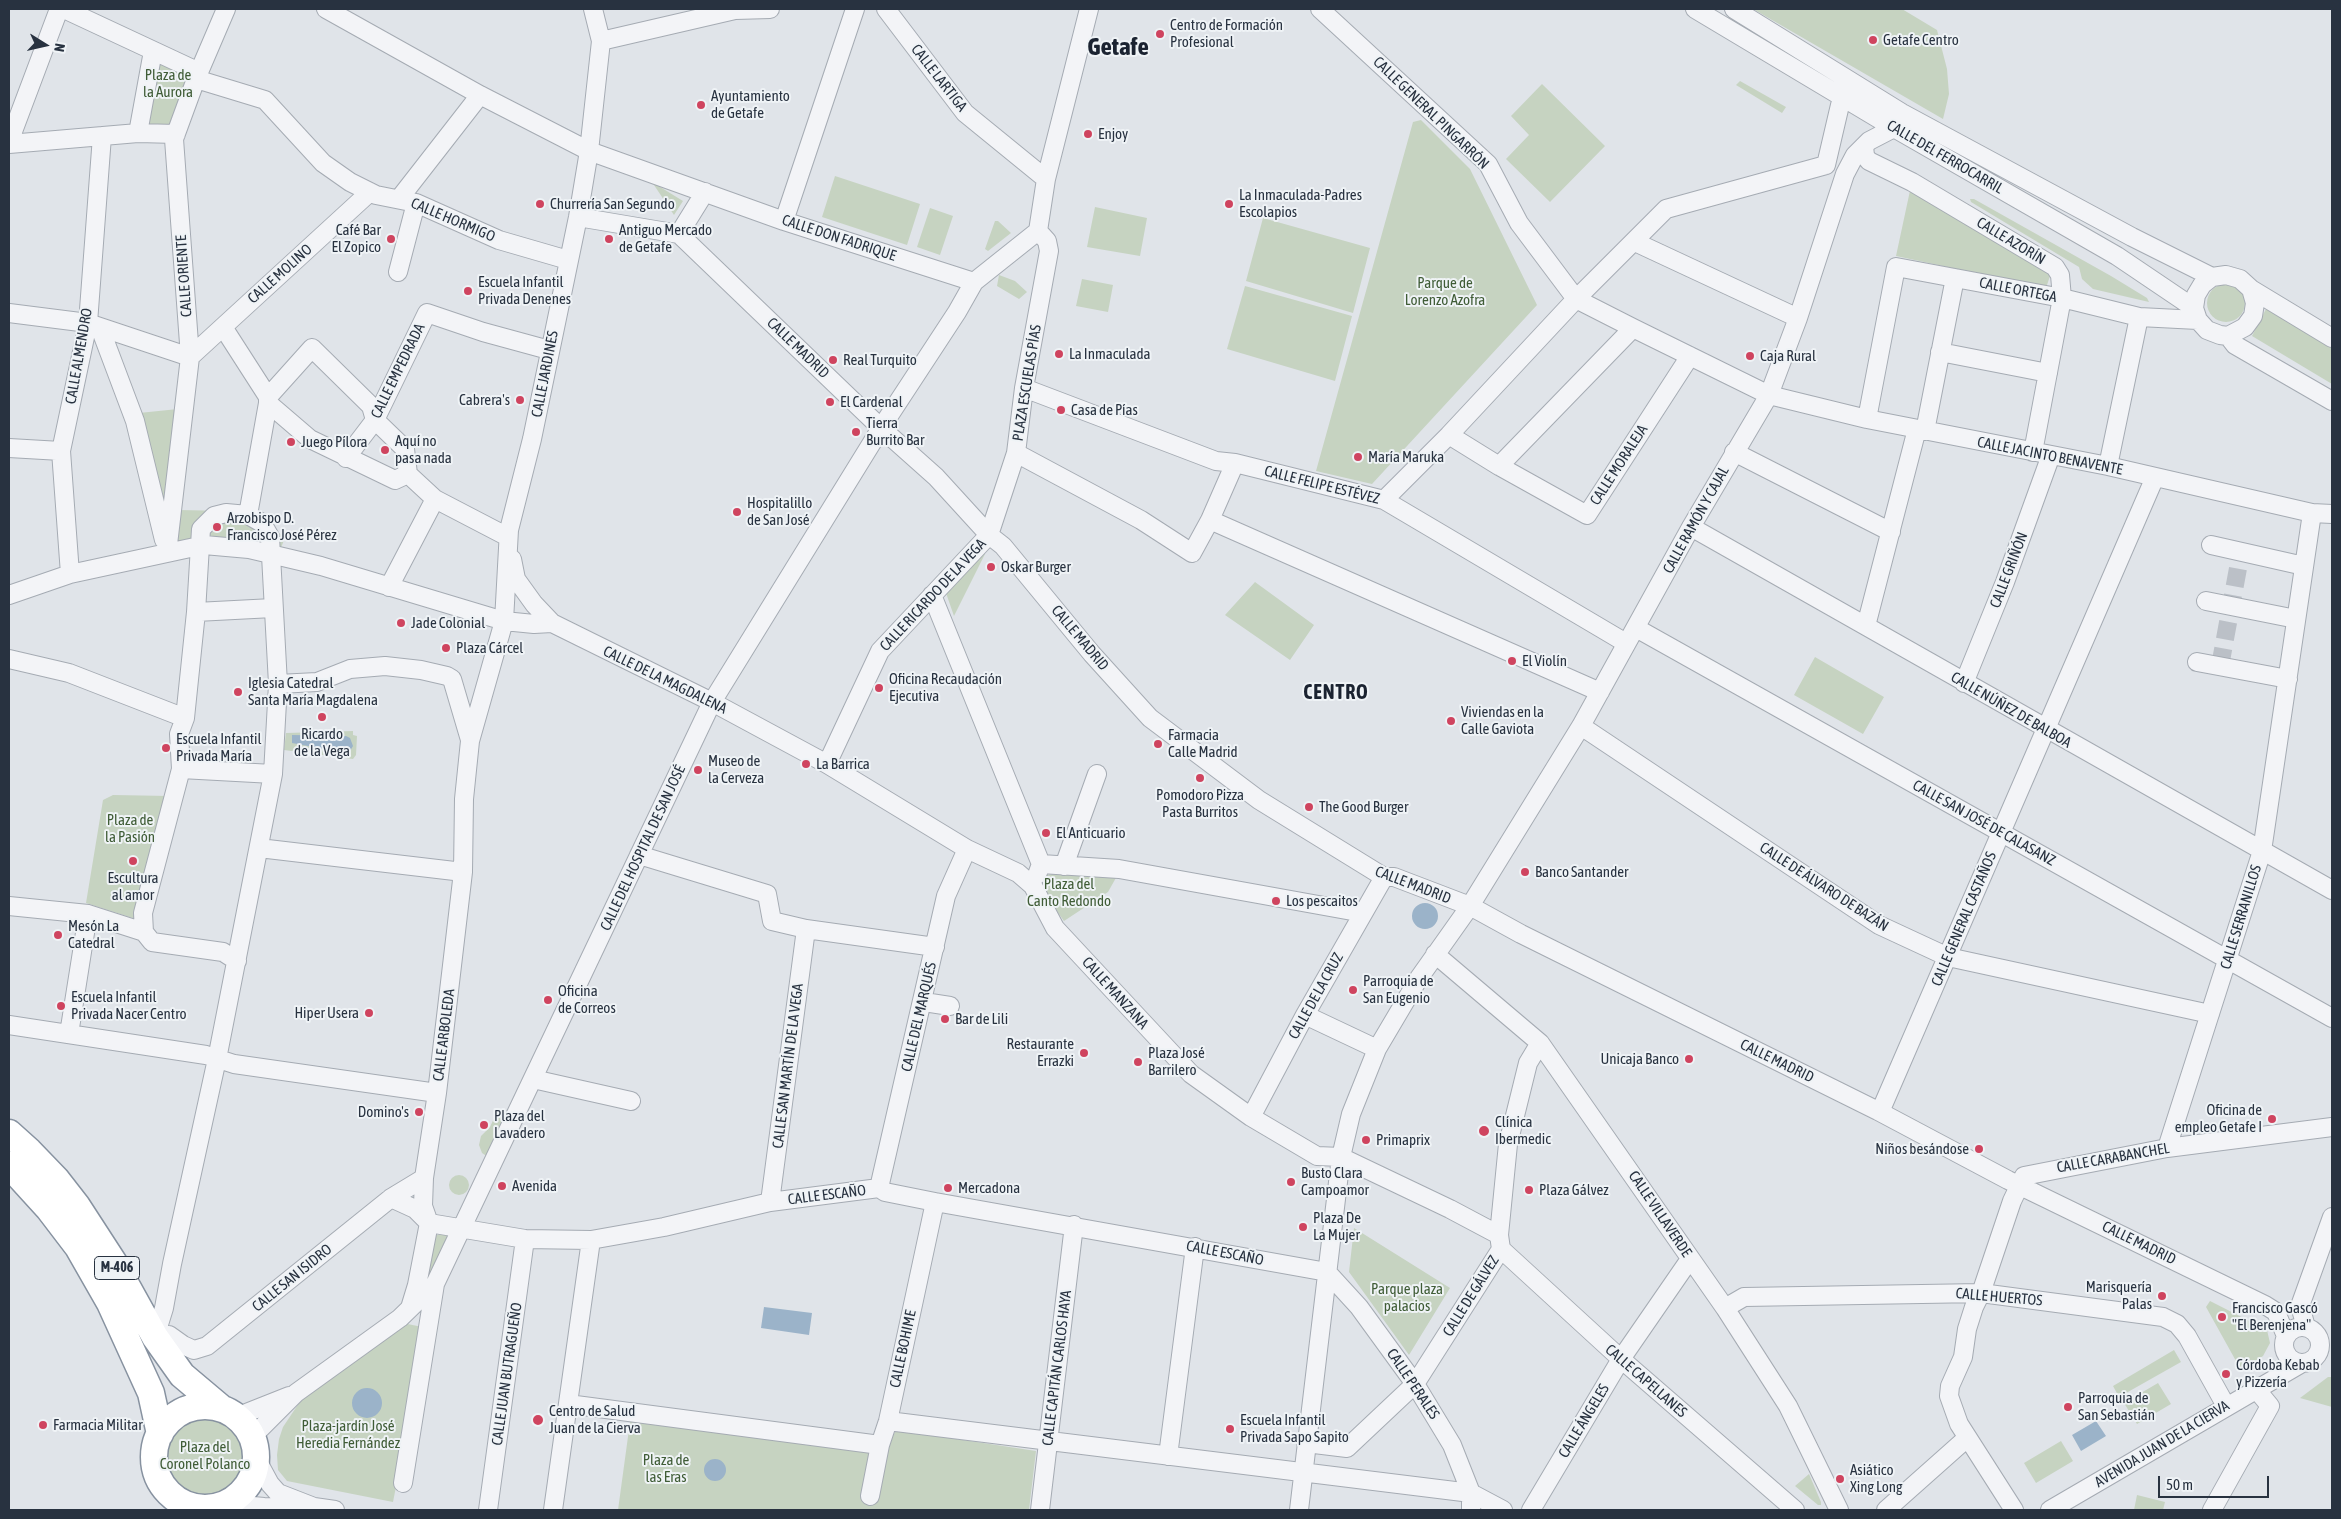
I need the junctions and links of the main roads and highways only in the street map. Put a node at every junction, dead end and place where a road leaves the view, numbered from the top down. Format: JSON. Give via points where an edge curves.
{"nodes":[{"id":1,"x":9,"y":1134,"type":"edge"},
{"id":2,"x":9,"y":1165,"type":"edge"},
{"id":3,"x":228,"y":1412,"type":"junction"},
{"id":4,"x":160,"y":1434,"type":"junction"},
{"id":5,"x":181,"y":1507,"type":"edge"},
{"id":6,"x":225,"y":1507,"type":"edge"}],
"edges":[{"from":1,"to":3,"type":"highway","number":"M-406","via":[[36,1158],[77,1206],[182,1375]]},
{"from":2,"to":4,"type":"highway","number":"M-406","via":[[78,1247],[110,1303],[151,1393]]},
{"from":3,"to":4,"type":"highway","number":"M-406","via":[[198,1406],[170,1420]]},
{"from":3,"to":6,"type":"highway","number":"M-406","via":[[254,1448],[251,1479],[243,1492]]},
{"from":4,"to":5,"type":"highway","number":"M-406","via":[[154,1460],[158,1477]]},
{"from":5,"to":6,"type":"highway","number":"M-406"}]}
